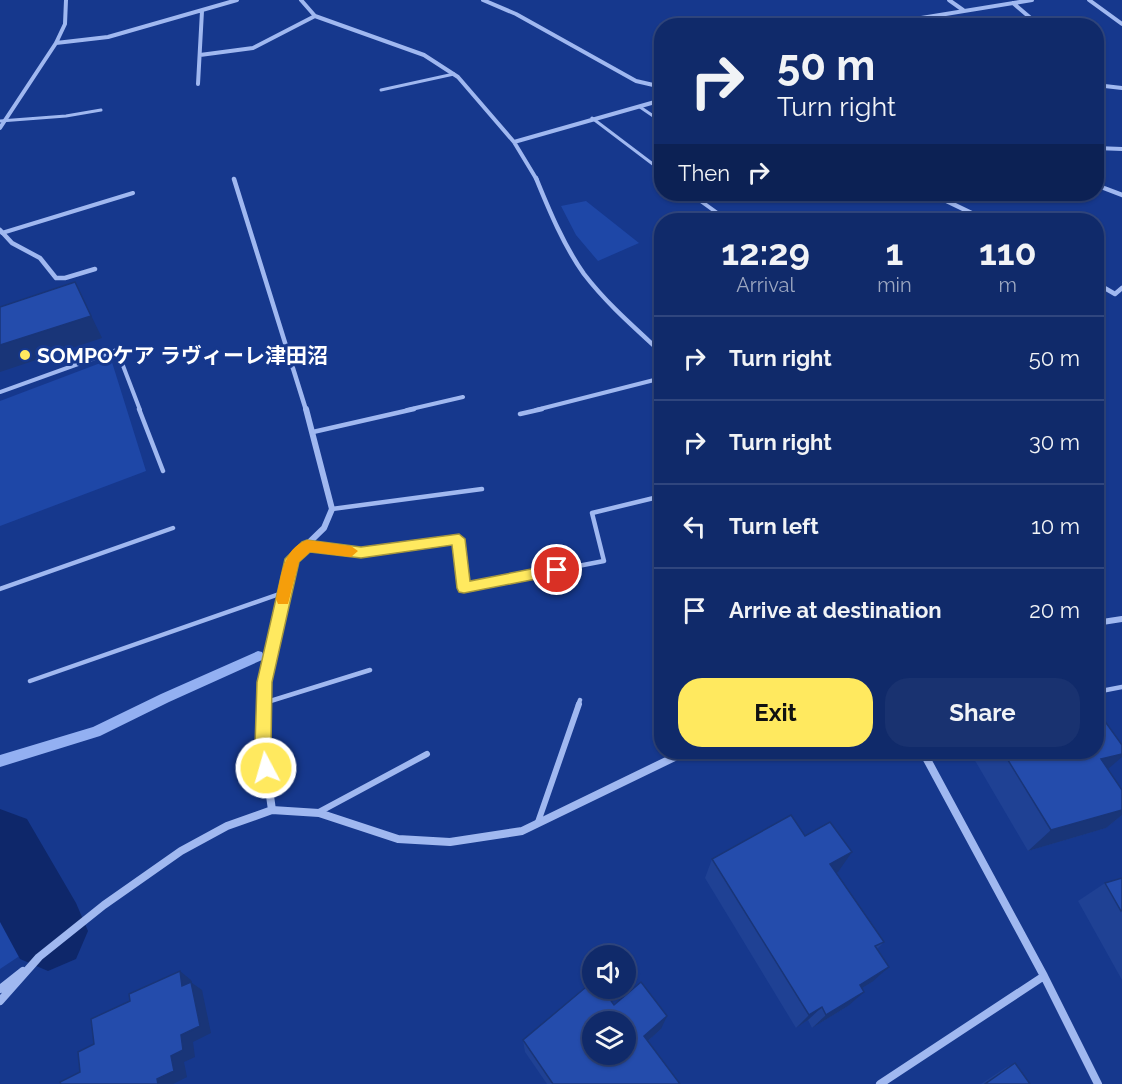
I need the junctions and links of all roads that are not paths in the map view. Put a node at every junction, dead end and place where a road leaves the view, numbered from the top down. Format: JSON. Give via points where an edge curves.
{"nodes":[{"id":1,"x":66,"y":0,"type":"edge"},
{"id":2,"x":237,"y":0,"type":"edge"},
{"id":3,"x":301,"y":0,"type":"edge"},
{"id":4,"x":483,"y":0,"type":"edge"},
{"id":5,"x":948,"y":0,"type":"edge"},
{"id":6,"x":1008,"y":0,"type":"edge"},
{"id":7,"x":1032,"y":0,"type":"edge"},
{"id":8,"x":1089,"y":0,"type":"edge"},
{"id":9,"x":1013,"y":3,"type":"junction"},
{"id":10,"x":202,"y":11,"type":"junction"},
{"id":11,"x":964,"y":11,"type":"junction"},
{"id":12,"x":315,"y":16,"type":"junction"},
{"id":13,"x":921,"y":18,"type":"edge"},
{"id":14,"x":1031,"y":18,"type":"edge"},
{"id":15,"x":1122,"y":24,"type":"edge"},
{"id":16,"x":56,"y":44,"type":"junction"},
{"id":17,"x":200,"y":55,"type":"junction"},
{"id":18,"x":454,"y":74,"type":"junction"},
{"id":19,"x":198,"y":84,"type":"dead end"},
{"id":20,"x":654,"y":85,"type":"edge"},
{"id":21,"x":1104,"y":86,"type":"edge"},
{"id":22,"x":1122,"y":88,"type":"edge"},
{"id":23,"x":381,"y":90,"type":"dead end"},
{"id":24,"x":654,"y":103,"type":"edge"},
{"id":25,"x":640,"y":107,"type":"junction"},
{"id":26,"x":100,"y":110,"type":"dead end"},
{"id":27,"x":654,"y":117,"type":"edge"},
{"id":28,"x":592,"y":118,"type":"junction"},
{"id":29,"x":2,"y":120,"type":"edge"},
{"id":30,"x":0,"y":129,"type":"edge"},
{"id":31,"x":514,"y":142,"type":"junction"},
{"id":32,"x":1104,"y":148,"type":"edge"},
{"id":33,"x":1122,"y":149,"type":"edge"},
{"id":34,"x":654,"y":165,"type":"edge"},
{"id":35,"x":234,"y":178,"type":"dead end"},
{"id":36,"x":1104,"y":188,"type":"edge"},
{"id":37,"x":134,"y":193,"type":"dead end"},
{"id":38,"x":1122,"y":195,"type":"edge"},
{"id":39,"x":701,"y":201,"type":"edge"},
{"id":40,"x":947,"y":201,"type":"edge"},
{"id":41,"x":718,"y":213,"type":"edge"},
{"id":42,"x":971,"y":213,"type":"edge"},
{"id":43,"x":1,"y":231,"type":"edge"},
{"id":44,"x":95,"y":268,"type":"dead end"},
{"id":45,"x":1104,"y":288,"type":"edge"},
{"id":46,"x":1122,"y":288,"type":"edge"},
{"id":47,"x":654,"y":346,"type":"edge"},
{"id":48,"x":654,"y":380,"type":"edge"},
{"id":49,"x":0,"y":392,"type":"edge"},
{"id":50,"x":463,"y":397,"type":"dead end"},
{"id":51,"x":520,"y":414,"type":"dead end"},
{"id":52,"x":313,"y":432,"type":"junction"},
{"id":53,"x":163,"y":471,"type":"dead end"},
{"id":54,"x":482,"y":489,"type":"dead end"},
{"id":55,"x":654,"y":498,"type":"edge"},
{"id":56,"x":332,"y":509,"type":"junction"},
{"id":57,"x":173,"y":528,"type":"dead end"},
{"id":58,"x":307,"y":546,"type":"junction"},
{"id":59,"x":0,"y":589,"type":"edge"},
{"id":60,"x":285,"y":592,"type":"junction"},
{"id":61,"x":1122,"y":619,"type":"edge"},
{"id":62,"x":1104,"y":622,"type":"edge"},
{"id":63,"x":370,"y":670,"type":"dead end"},
{"id":64,"x":30,"y":681,"type":"dead end"},
{"id":65,"x":1122,"y":687,"type":"edge"},
{"id":66,"x":1104,"y":690,"type":"edge"},
{"id":67,"x":580,"y":700,"type":"dead end"},
{"id":68,"x":264,"y":703,"type":"junction"},
{"id":69,"x":427,"y":754,"type":"dead end"},
{"id":70,"x":671,"y":759,"type":"edge"},
{"id":71,"x":927,"y":759,"type":"edge"},
{"id":72,"x":272,"y":810,"type":"junction"},
{"id":73,"x":319,"y":813,"type":"junction"},
{"id":74,"x":538,"y":824,"type":"junction"},
{"id":75,"x":39,"y":957,"type":"junction"},
{"id":76,"x":1044,"y":976,"type":"junction"},
{"id":77,"x":0,"y":989,"type":"edge"},
{"id":78,"x":0,"y":1001,"type":"edge"},
{"id":79,"x":880,"y":1084,"type":"edge"},
{"id":80,"x":1098,"y":1084,"type":"edge"}],
"edges":[{"from":1,"to":16,"type":"street","via":[[65,24]]},
{"from":2,"to":10,"type":"street"},
{"from":3,"to":12,"type":"street"},
{"from":4,"to":20,"type":"street","via":[[516,14],[636,81]]},
{"from":5,"to":11,"type":"street"},
{"from":6,"to":9,"type":"lane"},
{"from":7,"to":9,"type":"street"},
{"from":8,"to":15,"type":"street"},
{"from":9,"to":11,"type":"street"},
{"from":9,"to":14,"type":"street"},
{"from":10,"to":16,"type":"street","via":[[108,37]]},
{"from":10,"to":17,"type":"street"},
{"from":11,"to":13,"type":"street"},
{"from":12,"to":17,"type":"street","via":[[253,48]]},
{"from":12,"to":18,"type":"street","via":[[424,55]]},
{"from":16,"to":29,"type":"street"},
{"from":17,"to":19,"type":"street"},
{"from":18,"to":23,"type":"lane"},
{"from":18,"to":31,"type":"street"},
{"from":21,"to":22,"type":"street"},
{"from":24,"to":25,"type":"street"},
{"from":25,"to":27,"type":"lane"},
{"from":25,"to":28,"type":"street"},
{"from":26,"to":29,"type":"lane"},
{"from":28,"to":31,"type":"street"},
{"from":28,"to":34,"type":"lane"},
{"from":29,"to":30,"type":"street"},
{"from":31,"to":47,"type":"street","via":[[533,170],[550,212],[583,272],[613,308]]},
{"from":32,"to":33,"type":"street"},
{"from":35,"to":52,"type":"street"},
{"from":36,"to":38,"type":"street"},
{"from":37,"to":43,"type":"lane"},
{"from":39,"to":41,"type":"lane"},
{"from":40,"to":42,"type":"street"},
{"from":43,"to":44,"type":"street","via":[[12,243],[40,258],[56,278]]},
{"from":45,"to":46,"type":"street","via":[[1115,294]]},
{"from":48,"to":51,"type":"lane"},
{"from":49,"to":53,"type":"lane","via":[[117,350]]},
{"from":50,"to":52,"type":"lane"},
{"from":52,"to":56,"type":"street"},
{"from":54,"to":56,"type":"lane"},
{"from":55,"to":58,"type":"lane","via":[[592,513],[604,561],[464,588],[459,539],[361,553]]},
{"from":56,"to":58,"type":"street","via":[[324,528]]},
{"from":57,"to":59,"type":"lane"},
{"from":58,"to":60,"type":"street","via":[[292,559]]},
{"from":60,"to":64,"type":"lane"},
{"from":60,"to":68,"type":"street","via":[[264,682]]},
{"from":61,"to":62,"type":"street"},
{"from":63,"to":68,"type":"lane"},
{"from":65,"to":66,"type":"lane"},
{"from":67,"to":74,"type":"lane"},
{"from":68,"to":72,"type":"street","via":[[263,746]]},
{"from":69,"to":73,"type":"lane"},
{"from":70,"to":74,"type":"street"},
{"from":71,"to":76,"type":"street"},
{"from":72,"to":73,"type":"street"},
{"from":72,"to":75,"type":"street","via":[[227,826],[181,852],[104,905]]},
{"from":73,"to":74,"type":"street","via":[[408,840],[450,842],[522,831]]},
{"from":75,"to":77,"type":"street"},
{"from":75,"to":78,"type":"street"},
{"from":76,"to":79,"type":"street"},
{"from":76,"to":80,"type":"street"}]}
